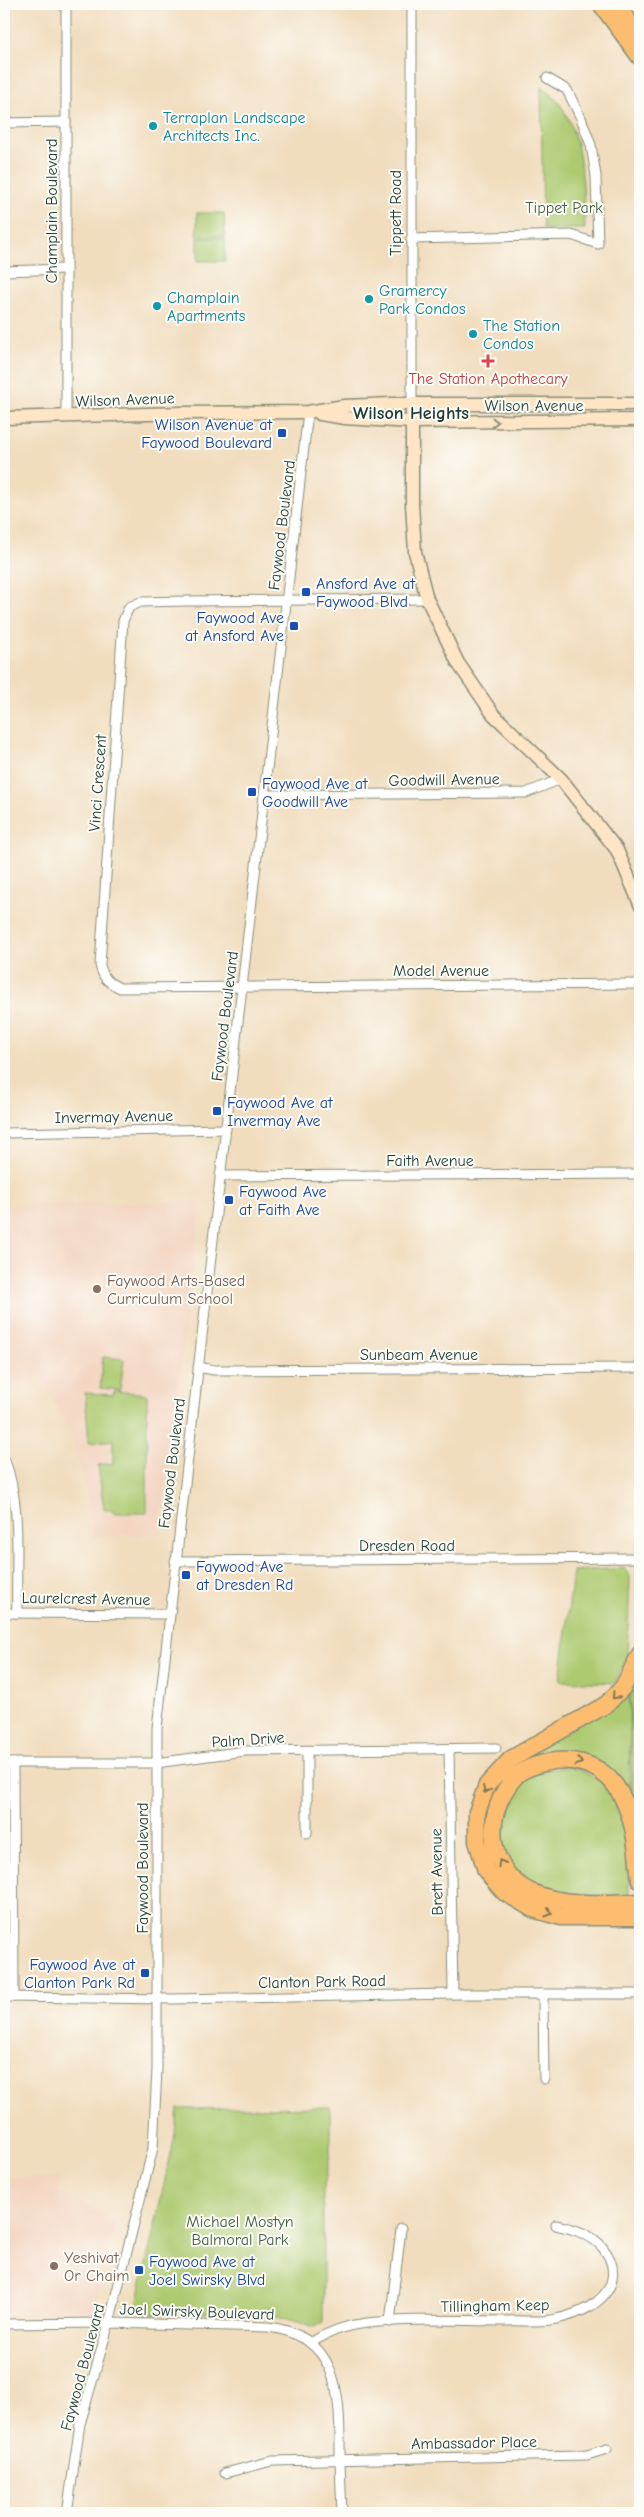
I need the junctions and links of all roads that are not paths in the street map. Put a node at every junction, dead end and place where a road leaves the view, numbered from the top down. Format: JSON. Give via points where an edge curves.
{"nodes":[{"id":1,"x":66,"y":4,"type":"edge"},
{"id":2,"x":412,"y":4,"type":"edge"},
{"id":3,"x":601,"y":4,"type":"edge"},
{"id":4,"x":619,"y":4,"type":"edge"},
{"id":5,"x":640,"y":42,"type":"edge"},
{"id":6,"x":640,"y":57,"type":"edge"},
{"id":7,"x":548,"y":78,"type":"dead end"},
{"id":8,"x":66,"y":122,"type":"junction"},
{"id":9,"x":4,"y":123,"type":"edge"},
{"id":10,"x":411,"y":239,"type":"junction"},
{"id":11,"x":4,"y":270,"type":"edge"},
{"id":12,"x":66,"y":270,"type":"junction"},
{"id":13,"x":412,"y":404,"type":"junction"},
{"id":14,"x":640,"y":404,"type":"edge"},
{"id":15,"x":308,"y":412,"type":"junction"},
{"id":16,"x":66,"y":417,"type":"junction"},
{"id":17,"x":4,"y":418,"type":"edge"},
{"id":18,"x":640,"y":420,"type":"edge"},
{"id":19,"x":411,"y":422,"type":"junction"},
{"id":20,"x":427,"y":598,"type":"junction"},
{"id":21,"x":287,"y":600,"type":"junction"},
{"id":22,"x":561,"y":779,"type":"junction"},
{"id":23,"x":264,"y":795,"type":"junction"},
{"id":24,"x":640,"y":904,"type":"edge"},
{"id":25,"x":640,"y":984,"type":"edge"},
{"id":26,"x":243,"y":987,"type":"junction"},
{"id":27,"x":226,"y":1129,"type":"junction"},
{"id":28,"x":4,"y":1133,"type":"edge"},
{"id":29,"x":640,"y":1174,"type":"edge"},
{"id":30,"x":220,"y":1176,"type":"junction"},
{"id":31,"x":198,"y":1367,"type":"junction"},
{"id":32,"x":640,"y":1368,"type":"edge"},
{"id":33,"x":4,"y":1458,"type":"edge"},
{"id":34,"x":640,"y":1558,"type":"edge"},
{"id":35,"x":174,"y":1561,"type":"junction"},
{"id":36,"x":17,"y":1612,"type":"junction"},
{"id":37,"x":4,"y":1613,"type":"edge"},
{"id":38,"x":169,"y":1614,"type":"junction"},
{"id":39,"x":640,"y":1654,"type":"edge"},
{"id":40,"x":496,"y":1748,"type":"dead end"},
{"id":41,"x":449,"y":1749,"type":"junction"},
{"id":42,"x":307,"y":1750,"type":"junction"},
{"id":43,"x":8,"y":1763,"type":"edge"},
{"id":44,"x":156,"y":1763,"type":"junction"},
{"id":45,"x":307,"y":1833,"type":"dead end"},
{"id":46,"x":640,"y":1874,"type":"edge"},
{"id":47,"x":640,"y":1902,"type":"edge"},
{"id":48,"x":640,"y":1916,"type":"edge"},
{"id":49,"x":453,"y":1994,"type":"junction"},
{"id":50,"x":543,"y":1994,"type":"junction"},
{"id":51,"x":640,"y":1994,"type":"edge"},
{"id":52,"x":4,"y":1997,"type":"edge"},
{"id":53,"x":14,"y":1997,"type":"junction"},
{"id":54,"x":157,"y":1998,"type":"junction"},
{"id":55,"x":544,"y":2078,"type":"dead end"},
{"id":56,"x":556,"y":2224,"type":"dead end"},
{"id":57,"x":401,"y":2229,"type":"dead end"},
{"id":58,"x":390,"y":2322,"type":"junction"},
{"id":59,"x":109,"y":2323,"type":"junction"},
{"id":60,"x":4,"y":2324,"type":"edge"},
{"id":61,"x":310,"y":2343,"type":"junction"},
{"id":62,"x":607,"y":2449,"type":"dead end"},
{"id":63,"x":340,"y":2460,"type":"junction"},
{"id":64,"x":225,"y":2473,"type":"dead end"},
{"id":65,"x":67,"y":2513,"type":"edge"},
{"id":66,"x":342,"y":2513,"type":"edge"}],
"edges":[{"from":1,"to":8,"type":"street","name":"Champlain Boulevard"},
{"from":2,"to":10,"type":"street","name":"Tippett Road"},
{"from":3,"to":6,"type":"highway"},
{"from":4,"to":5,"type":"highway"},
{"from":7,"to":10,"type":"street","via":[[567,90],[591,145],[596,176],[598,244],[571,235]]},
{"from":8,"to":9,"type":"street"},
{"from":8,"to":12,"type":"street","name":"Champlain Boulevard"},
{"from":10,"to":13,"type":"street","name":"Tippett Road"},
{"from":11,"to":12,"type":"street"},
{"from":12,"to":16,"type":"street","name":"Champlain Boulevard"},
{"from":13,"to":14,"type":"main road","name":"Wilson Avenue"},
{"from":13,"to":15,"type":"main road","name":"Wilson Avenue","via":[[344,406]]},
{"from":13,"to":19,"type":"main road","name":"Tippett Road"},
{"from":15,"to":16,"type":"main road","name":"Wilson Avenue","via":[[182,412]]},
{"from":15,"to":19,"type":"main road","name":"Wilson Avenue"},
{"from":15,"to":21,"type":"street","name":"Faywood Boulevard"},
{"from":16,"to":17,"type":"main road","name":"Wilson Avenue"},
{"from":19,"to":18,"type":"main road","name":"Wilson Avenue","one_way":true},
{"from":19,"to":20,"type":"main road","name":"Tippett Road","via":[[415,552]]},
{"from":20,"to":21,"type":"street"},
{"from":20,"to":22,"type":"main road","name":"Tippett Road","via":[[458,663],[493,714]]},
{"from":21,"to":23,"type":"street","name":"Faywood Boulevard"},
{"from":21,"to":26,"type":"street","name":"Vinci Crescent","via":[[141,602],[129,607],[123,621],[100,965],[102,977],[120,988]]},
{"from":22,"to":23,"type":"street","name":"Goodwill Avenue","via":[[526,793]]},
{"from":22,"to":24,"type":"main road","name":"Tippett Road","via":[[617,850]]},
{"from":23,"to":26,"type":"street","name":"Faywood Boulevard"},
{"from":25,"to":26,"type":"street","name":"Model Avenue"},
{"from":26,"to":27,"type":"street","name":"Faywood Boulevard"},
{"from":27,"to":28,"type":"street","name":"Invermay Avenue"},
{"from":27,"to":30,"type":"street","name":"Faywood Boulevard"},
{"from":29,"to":30,"type":"street","name":"Faith Avenue"},
{"from":30,"to":31,"type":"street","name":"Faywood Boulevard"},
{"from":31,"to":32,"type":"street","name":"Sunbeam Avenue","via":[[214,1370]]},
{"from":31,"to":35,"type":"street","name":"Faywood Boulevard"},
{"from":33,"to":36,"type":"street","via":[[12,1484],[16,1525]]},
{"from":34,"to":35,"type":"street","name":"Dresden Road"},
{"from":35,"to":38,"type":"street","name":"Faywood Boulevard"},
{"from":36,"to":37,"type":"street","name":"Laurelcrest Avenue"},
{"from":36,"to":38,"type":"street","name":"Laurelcrest Avenue"},
{"from":38,"to":44,"type":"street","name":"Faywood Boulevard","via":[[156,1728]]},
{"from":39,"to":48,"type":"highway","one_way":true,"via":[[623,1687],[607,1704],[510,1759],[487,1785],[477,1812],[477,1840],[486,1871],[504,1892],[533,1909],[561,1917]]},
{"from":40,"to":41,"type":"street","name":"Palm Drive"},
{"from":41,"to":42,"type":"street","name":"Palm Drive"},
{"from":41,"to":49,"type":"street","name":"Brett Avenue"},
{"from":42,"to":44,"type":"street","name":"Palm Drive","via":[[245,1751]]},
{"from":42,"to":45,"type":"street"},
{"from":43,"to":44,"type":"street","name":"Palm Drive"},
{"from":43,"to":53,"type":"street"},
{"from":44,"to":54,"type":"street","name":"Faywood Boulevard"},
{"from":47,"to":46,"type":"highway","one_way":true,"via":[[555,1900],[522,1887],[512,1879],[496,1854],[492,1822],[503,1792],[516,1775],[530,1767],[557,1759],[590,1765],[608,1777],[629,1812]]},
{"from":49,"to":50,"type":"street","name":"Clanton Park Road"},
{"from":49,"to":54,"type":"street","name":"Clanton Park Road"},
{"from":50,"to":51,"type":"street","name":"Clanton Park Road"},
{"from":50,"to":55,"type":"street"},
{"from":52,"to":53,"type":"street","name":"Clanton Park Road"},
{"from":53,"to":54,"type":"street","name":"Clanton Park Road"},
{"from":54,"to":59,"type":"street","name":"Faywood Boulevard","via":[[152,2148]]},
{"from":56,"to":58,"type":"street","name":"Tillingham Keep","via":[[595,2241],[611,2261],[609,2288],[587,2308],[567,2317],[545,2321]]},
{"from":57,"to":58,"type":"street"},
{"from":58,"to":61,"type":"street","name":"Tillingham Keep","via":[[347,2327]]},
{"from":59,"to":60,"type":"street","name":"Joel Swirsky Boulevard"},
{"from":59,"to":61,"type":"street","name":"Joel Swirsky Boulevard","via":[[268,2327],[284,2329]]},
{"from":59,"to":65,"type":"street","name":"Faywood Boulevard","via":[[80,2424]]},
{"from":61,"to":63,"type":"street","name":"Joel Swirsky Boulevard","via":[[324,2357],[333,2373],[340,2410]]},
{"from":62,"to":63,"type":"street","name":"Ambassador Place","via":[[587,2455]]},
{"from":63,"to":64,"type":"street","name":"Ambassador Place","via":[[272,2461]]},
{"from":63,"to":66,"type":"street","name":"Joel Swirsky Boulevard"}]}
